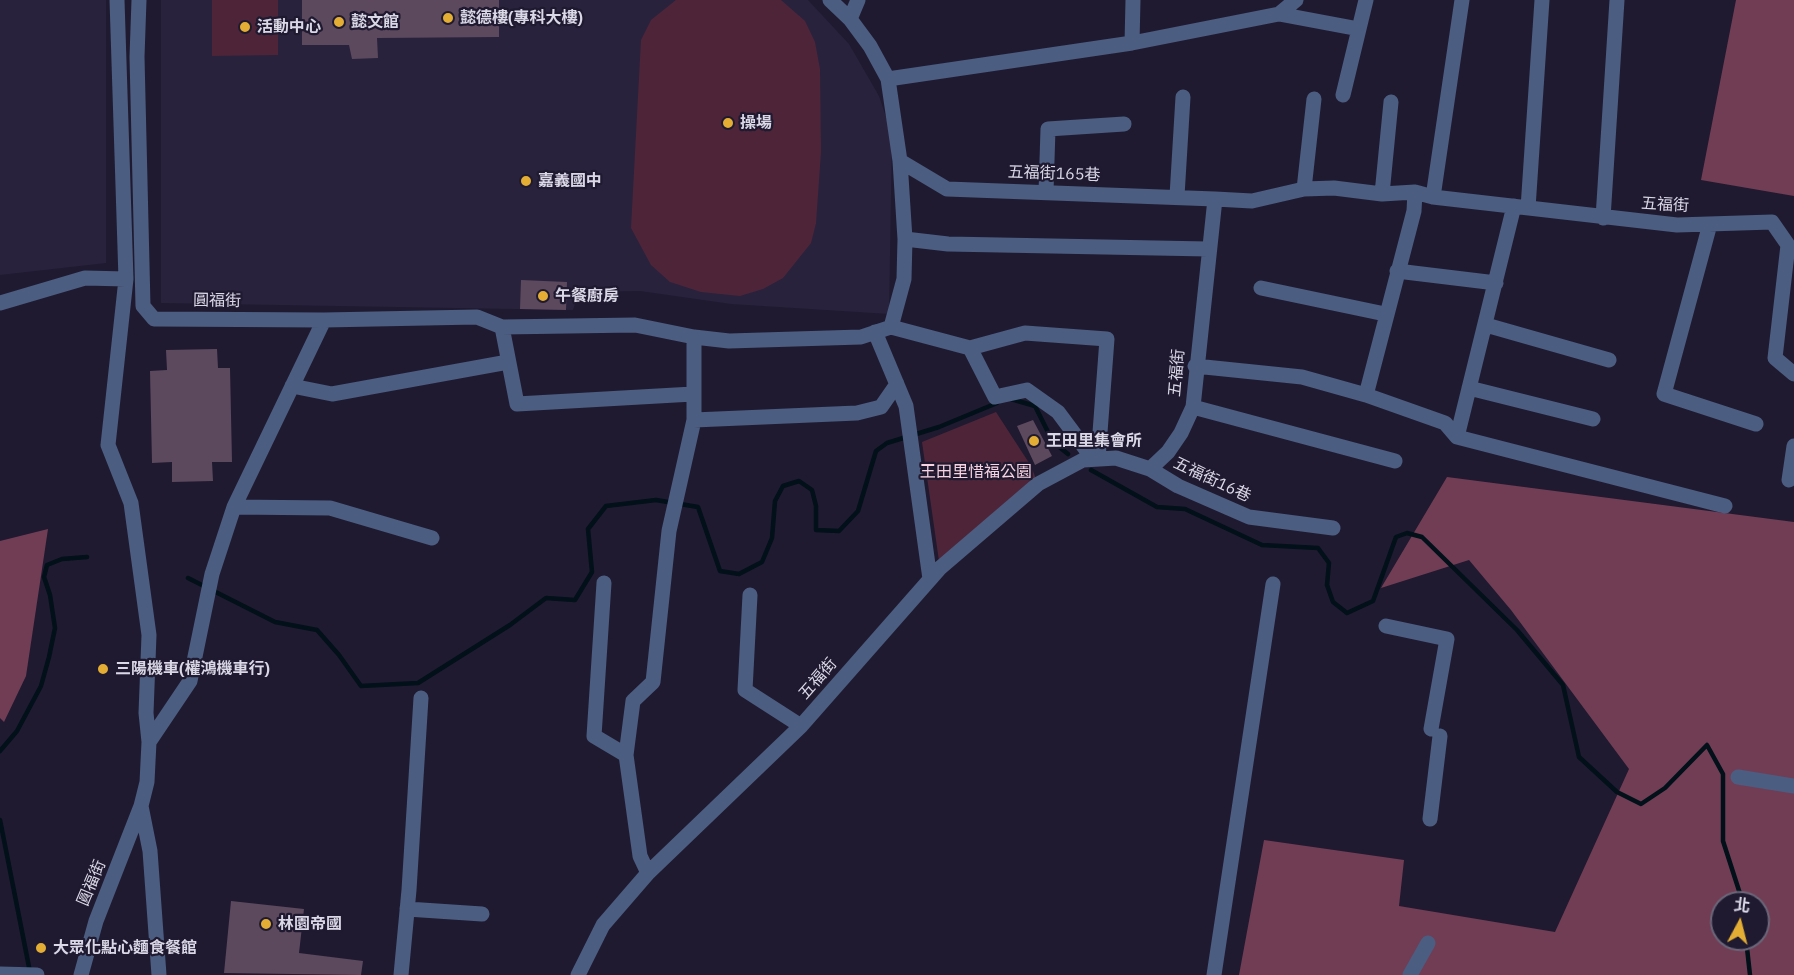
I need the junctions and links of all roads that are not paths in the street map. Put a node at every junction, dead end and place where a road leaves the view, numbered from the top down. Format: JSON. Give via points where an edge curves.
{"nodes":[{"id":1,"x":117,"y":0,"type":"edge"},
{"id":2,"x":139,"y":0,"type":"edge"},
{"id":3,"x":830,"y":0,"type":"edge"},
{"id":4,"x":858,"y":0,"type":"edge"},
{"id":5,"x":1133,"y":0,"type":"edge"},
{"id":6,"x":1296,"y":0,"type":"edge"},
{"id":7,"x":1366,"y":0,"type":"edge"},
{"id":8,"x":1617,"y":0,"type":"edge"},
{"id":9,"x":1462,"y":2,"type":"edge"},
{"id":10,"x":1542,"y":7,"type":"edge"},
{"id":11,"x":1279,"y":14,"type":"junction"},
{"id":12,"x":850,"y":19,"type":"junction"},
{"id":13,"x":1359,"y":29,"type":"junction"},
{"id":14,"x":1132,"y":43,"type":"junction"},
{"id":15,"x":888,"y":79,"type":"junction"},
{"id":16,"x":1343,"y":95,"type":"dead end"},
{"id":17,"x":1183,"y":97,"type":"dead end"},
{"id":18,"x":1314,"y":99,"type":"dead end"},
{"id":19,"x":1391,"y":102,"type":"dead end"},
{"id":20,"x":1124,"y":124,"type":"dead end"},
{"id":21,"x":900,"y":160,"type":"junction"},
{"id":22,"x":1304,"y":189,"type":"junction"},
{"id":23,"x":1046,"y":192,"type":"junction"},
{"id":24,"x":1415,"y":192,"type":"junction"},
{"id":25,"x":1382,"y":194,"type":"junction"},
{"id":26,"x":1177,"y":196,"type":"junction"},
{"id":27,"x":1433,"y":197,"type":"junction"},
{"id":28,"x":1215,"y":199,"type":"junction"},
{"id":29,"x":1521,"y":207,"type":"junction"},
{"id":30,"x":1603,"y":218,"type":"junction"},
{"id":31,"x":1710,"y":224,"type":"junction"},
{"id":32,"x":905,"y":239,"type":"junction"},
{"id":33,"x":1208,"y":249,"type":"junction"},
{"id":34,"x":1397,"y":271,"type":"junction"},
{"id":35,"x":126,"y":279,"type":"junction"},
{"id":36,"x":1496,"y":283,"type":"junction"},
{"id":37,"x":1262,"y":288,"type":"dead end"},
{"id":38,"x":0,"y":303,"type":"edge"},
{"id":39,"x":1385,"y":314,"type":"junction"},
{"id":40,"x":324,"y":320,"type":"junction"},
{"id":41,"x":1486,"y":325,"type":"junction"},
{"id":42,"x":502,"y":327,"type":"junction"},
{"id":43,"x":891,"y":327,"type":"junction"},
{"id":44,"x":875,"y":332,"type":"junction"},
{"id":45,"x":694,"y":337,"type":"junction"},
{"id":46,"x":970,"y":348,"type":"junction"},
{"id":47,"x":1610,"y":360,"type":"dead end"},
{"id":48,"x":508,"y":362,"type":"junction"},
{"id":49,"x":1195,"y":366,"type":"junction"},
{"id":50,"x":1794,"y":374,"type":"edge"},
{"id":51,"x":897,"y":384,"type":"junction"},
{"id":52,"x":292,"y":386,"type":"junction"},
{"id":53,"x":1469,"y":388,"type":"junction"},
{"id":54,"x":693,"y":394,"type":"junction"},
{"id":55,"x":1366,"y":395,"type":"junction"},
{"id":56,"x":1193,"y":407,"type":"junction"},
{"id":57,"x":1593,"y":419,"type":"dead end"},
{"id":58,"x":694,"y":420,"type":"junction"},
{"id":59,"x":1756,"y":424,"type":"dead end"},
{"id":60,"x":1457,"y":437,"type":"junction"},
{"id":61,"x":1794,"y":446,"type":"edge"},
{"id":62,"x":1095,"y":459,"type":"junction"},
{"id":63,"x":1395,"y":461,"type":"dead end"},
{"id":64,"x":1150,"y":469,"type":"junction"},
{"id":65,"x":1789,"y":480,"type":"dead end"},
{"id":66,"x":1725,"y":506,"type":"dead end"},
{"id":67,"x":234,"y":507,"type":"junction"},
{"id":68,"x":1333,"y":528,"type":"dead end"},
{"id":69,"x":432,"y":538,"type":"dead end"},
{"id":70,"x":930,"y":579,"type":"junction"},
{"id":71,"x":604,"y":583,"type":"dead end"},
{"id":72,"x":1273,"y":584,"type":"dead end"},
{"id":73,"x":750,"y":595,"type":"dead end"},
{"id":74,"x":1386,"y":626,"type":"dead end"},
{"id":75,"x":421,"y":698,"type":"dead end"},
{"id":76,"x":801,"y":726,"type":"junction"},
{"id":77,"x":149,"y":742,"type":"junction"},
{"id":78,"x":626,"y":755,"type":"junction"},
{"id":79,"x":1738,"y":777,"type":"dead end"},
{"id":80,"x":1794,"y":786,"type":"edge"},
{"id":81,"x":141,"y":806,"type":"junction"},
{"id":82,"x":1430,"y":819,"type":"dead end"},
{"id":83,"x":648,"y":873,"type":"junction"},
{"id":84,"x":407,"y":909,"type":"junction"},
{"id":85,"x":482,"y":915,"type":"dead end"},
{"id":86,"x":1428,"y":943,"type":"dead end"},
{"id":87,"x":0,"y":974,"type":"edge"},
{"id":88,"x":37,"y":975,"type":"edge"},
{"id":89,"x":81,"y":975,"type":"edge"},
{"id":90,"x":159,"y":975,"type":"edge"},
{"id":91,"x":401,"y":975,"type":"edge"},
{"id":92,"x":578,"y":975,"type":"edge"},
{"id":93,"x":1214,"y":975,"type":"edge"},
{"id":94,"x":1410,"y":975,"type":"edge"}],
"edges":[{"from":1,"to":35,"type":"street","name":"圓福街"},
{"from":2,"to":40,"type":"street","name":"圓福街","via":[[143,306],[154,319]]},
{"from":3,"to":12,"type":"street"},
{"from":4,"to":12,"type":"street"},
{"from":5,"to":14,"type":"street"},
{"from":6,"to":11,"type":"street"},
{"from":7,"to":13,"type":"street"},
{"from":8,"to":30,"type":"street"},
{"from":9,"to":27,"type":"street"},
{"from":10,"to":29,"type":"street"},
{"from":11,"to":13,"type":"street"},
{"from":11,"to":14,"type":"street"},
{"from":12,"to":15,"type":"street"},
{"from":13,"to":16,"type":"street"},
{"from":14,"to":15,"type":"street"},
{"from":15,"to":21,"type":"street"},
{"from":17,"to":26,"type":"street"},
{"from":18,"to":22,"type":"street"},
{"from":19,"to":25,"type":"street"},
{"from":20,"to":23,"type":"street","via":[[1048,129]]},
{"from":21,"to":23,"type":"street","name":"五福街165巷","via":[[947,189]]},
{"from":21,"to":32,"type":"street"},
{"from":22,"to":25,"type":"street","name":"五福街"},
{"from":22,"to":28,"type":"street","name":"五福街","via":[[1252,201]]},
{"from":23,"to":26,"type":"street","name":"五福街165巷"},
{"from":24,"to":25,"type":"street","name":"五福街"},
{"from":24,"to":27,"type":"street","name":"五福街"},
{"from":24,"to":34,"type":"street","via":[[1414,211]]},
{"from":26,"to":28,"type":"street","name":"五福街165巷"},
{"from":27,"to":29,"type":"street","name":"五福街"},
{"from":28,"to":33,"type":"street","name":"五福街"},
{"from":29,"to":30,"type":"street","name":"五福街"},
{"from":29,"to":36,"type":"street"},
{"from":30,"to":31,"type":"street","name":"五福街"},
{"from":31,"to":50,"type":"street","name":"五福街","via":[[1772,222],[1788,245],[1775,358]]},
{"from":31,"to":59,"type":"street","via":[[1664,394]]},
{"from":32,"to":33,"type":"street","via":[[948,244]]},
{"from":32,"to":43,"type":"street","via":[[904,279]]},
{"from":33,"to":49,"type":"street","name":"五福街"},
{"from":34,"to":36,"type":"street"},
{"from":34,"to":39,"type":"street"},
{"from":35,"to":38,"type":"street","via":[[85,278]]},
{"from":35,"to":77,"type":"street","name":"圓福街","via":[[108,445],[131,503],[138,546],[149,634]]},
{"from":36,"to":41,"type":"street"},
{"from":37,"to":39,"type":"street"},
{"from":39,"to":55,"type":"street"},
{"from":40,"to":42,"type":"street","name":"圓福街","via":[[477,316]]},
{"from":40,"to":52,"type":"street"},
{"from":41,"to":47,"type":"street"},
{"from":41,"to":53,"type":"street"},
{"from":42,"to":45,"type":"street","via":[[635,325]]},
{"from":42,"to":48,"type":"street"},
{"from":43,"to":44,"type":"street"},
{"from":43,"to":46,"type":"street"},
{"from":44,"to":45,"type":"street","via":[[861,337],[775,341]]},
{"from":44,"to":51,"type":"street"},
{"from":45,"to":54,"type":"street"},
{"from":46,"to":62,"type":"street","via":[[995,397],[1027,390],[1058,412]]},
{"from":46,"to":62,"type":"street","via":[[1025,333],[1107,339]]},
{"from":48,"to":52,"type":"street","via":[[332,394]]},
{"from":48,"to":54,"type":"street","via":[[517,404]]},
{"from":49,"to":55,"type":"street","via":[[1302,377]]},
{"from":49,"to":56,"type":"street","name":"五福街"},
{"from":51,"to":58,"type":"street","via":[[881,407],[856,413]]},
{"from":51,"to":70,"type":"street","via":[[906,406]]},
{"from":52,"to":67,"type":"street"},
{"from":53,"to":57,"type":"street"},
{"from":53,"to":60,"type":"street"},
{"from":54,"to":58,"type":"street"},
{"from":55,"to":60,"type":"street","via":[[1445,423]]},
{"from":56,"to":63,"type":"street"},
{"from":56,"to":64,"type":"street","name":"五福街","via":[[1168,452]]},
{"from":58,"to":78,"type":"street","via":[[675,504],[653,682],[633,700]]},
{"from":60,"to":66,"type":"street"},
{"from":61,"to":65,"type":"street"},
{"from":62,"to":64,"type":"street","name":"五福街","via":[[1116,458]]},
{"from":62,"to":70,"type":"street","name":"五福街","via":[[1083,460],[1038,483]]},
{"from":64,"to":68,"type":"street","name":"五福街16巷","via":[[1249,518]]},
{"from":67,"to":69,"type":"street","via":[[330,508]]},
{"from":67,"to":77,"type":"street","via":[[212,574],[190,681]]},
{"from":70,"to":76,"type":"street","name":"五福街"},
{"from":71,"to":78,"type":"street","via":[[594,736]]},
{"from":72,"to":93,"type":"street"},
{"from":73,"to":76,"type":"street","via":[[745,690]]},
{"from":74,"to":82,"type":"street","via":[[1447,639]]},
{"from":75,"to":84,"type":"street"},
{"from":76,"to":83,"type":"street","name":"五福街"},
{"from":77,"to":81,"type":"street","name":"圓福街"},
{"from":78,"to":83,"type":"street","via":[[640,856]]},
{"from":79,"to":80,"type":"street"},
{"from":81,"to":89,"type":"street","name":"圓福街","via":[[96,921]]},
{"from":81,"to":90,"type":"street","name":"圓福街","via":[[150,850]]},
{"from":83,"to":92,"type":"street","name":"五福街","via":[[603,925]]},
{"from":84,"to":85,"type":"street"},
{"from":84,"to":91,"type":"street"},
{"from":86,"to":94,"type":"street"},
{"from":87,"to":88,"type":"street"}]}
